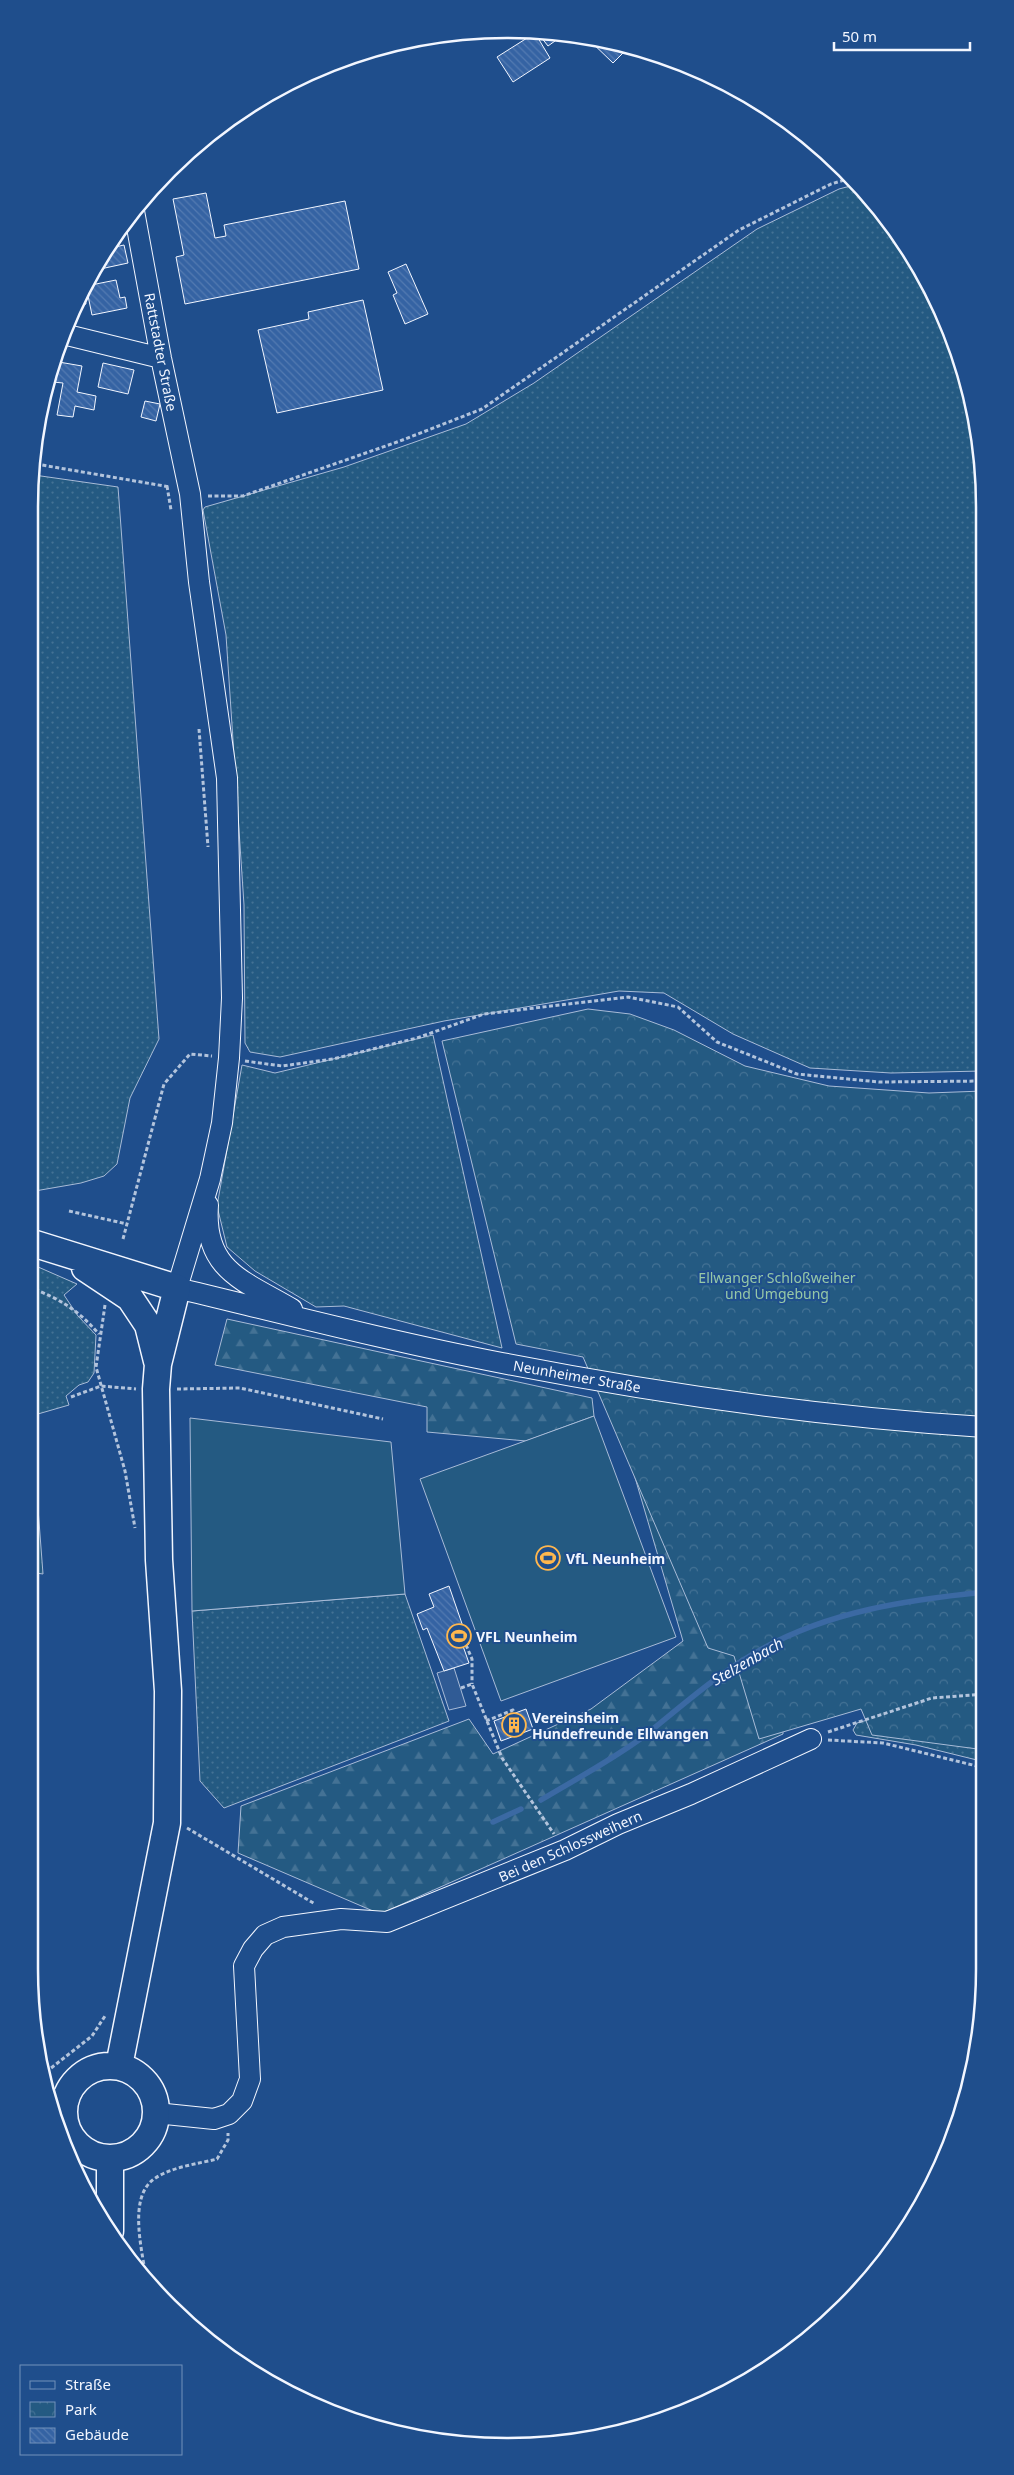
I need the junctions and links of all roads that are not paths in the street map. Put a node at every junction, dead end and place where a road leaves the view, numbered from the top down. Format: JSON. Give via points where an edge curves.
{"nodes":[{"id":1,"x":136,"y":220,"type":"edge"},
{"id":2,"x":70,"y":336,"type":"edge"},
{"id":3,"x":161,"y":358,"type":"junction"},
{"id":4,"x":210,"y":1178,"type":"junction"},
{"id":5,"x":38,"y":1245,"type":"edge"},
{"id":6,"x":66,"y":1254,"type":"junction"},
{"id":7,"x":177,"y":1288,"type":"junction"},
{"id":8,"x":310,"y":1320,"type":"junction"},
{"id":9,"x":157,"y":1376,"type":"junction"},
{"id":10,"x":976,"y":1426,"type":"edge"},
{"id":11,"x":811,"y":1738,"type":"road end"},
{"id":12,"x":119,"y":2066,"type":"junction"},
{"id":13,"x":58,"y":2100,"type":"edge"},
{"id":14,"x":156,"y":2113,"type":"junction"},
{"id":15,"x":110,"y":2158,"type":"junction"},
{"id":16,"x":110,"y":2218,"type":"edge"}],
"edges":[{"from":1,"to":3,"type":"street","name":"Rattstadter Straße"},
{"from":2,"to":3,"type":"street"},
{"from":3,"to":4,"type":"street","name":"Rattstadter Straße","via":[[190,494],[226,778],[232,998],[222,1123]]},
{"from":4,"to":7,"type":"street"},
{"from":4,"to":8,"type":"street","via":[[206,1228],[226,1269],[240,1281]]},
{"from":5,"to":6,"type":"main road"},
{"from":6,"to":7,"type":"main road"},
{"from":6,"to":9,"type":"main road","via":[[130,1298],[148,1325]]},
{"from":7,"to":8,"type":"street","name":"Neunheimer Straße"},
{"from":7,"to":9,"type":"main road"},
{"from":8,"to":10,"type":"street","name":"Neunheimer Straße","via":[[501,1363],[733,1403]]},
{"from":9,"to":12,"type":"main road","via":[[159,1560],[168,1692],[167,1823]]},
{"from":11,"to":14,"type":"street","name":"Bei den Schlossweihern","via":[[565,1850],[387,1922],[341,1919],[283,1926],[265,1935],[244,1966],[250,2079],[242,2101],[229,2114],[214,2119]]},
{"from":12,"to":13,"type":"main road","via":[[96,2068],[85,2073]]},
{"from":12,"to":14,"type":"main road","via":[[146,2083]]},
{"from":13,"to":15,"type":"main road","via":[[65,2125],[77,2145],[98,2156]]},
{"from":14,"to":15,"type":"main road","via":[[151,2132],[138,2148]]},
{"from":15,"to":16,"type":"main road"}]}
